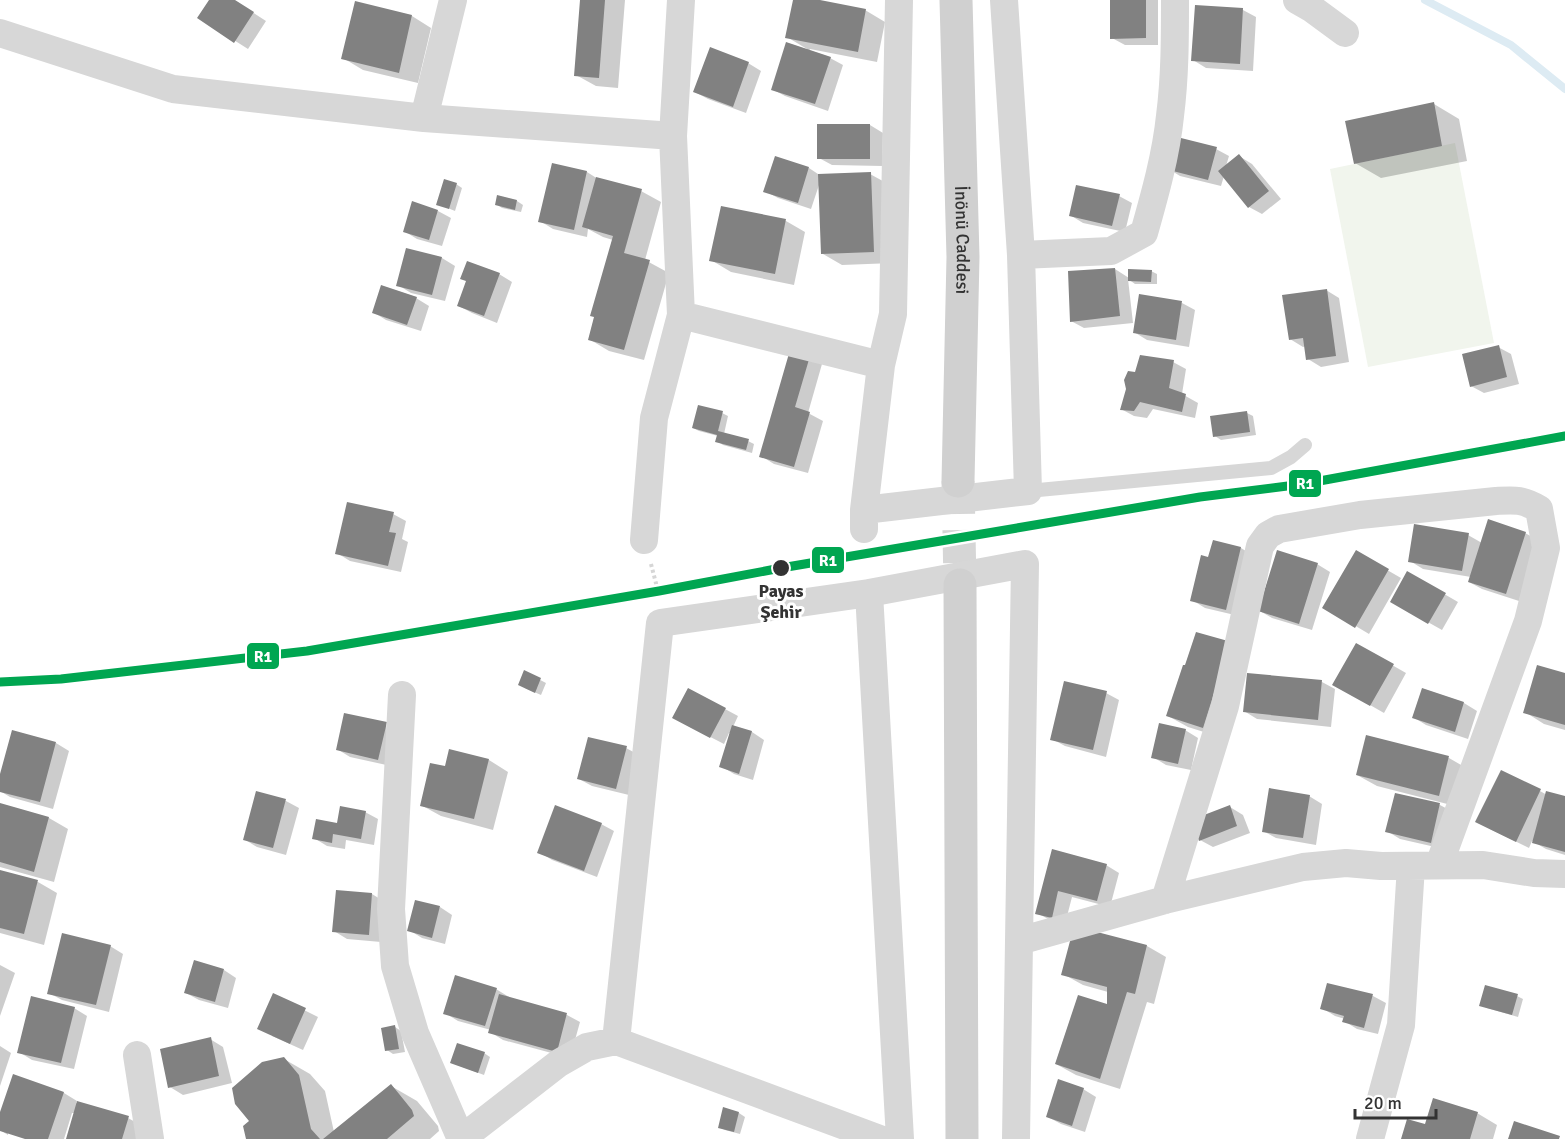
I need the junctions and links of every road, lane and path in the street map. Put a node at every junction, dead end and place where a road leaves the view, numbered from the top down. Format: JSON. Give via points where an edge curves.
{"nodes":[{"id":1,"x":453,"y":0,"type":"edge"},
{"id":2,"x":681,"y":0,"type":"edge"},
{"id":3,"x":899,"y":0,"type":"edge"},
{"id":4,"x":956,"y":0,"type":"edge"},
{"id":5,"x":1004,"y":0,"type":"edge"},
{"id":6,"x":1175,"y":0,"type":"edge"},
{"id":7,"x":1297,"y":0,"type":"edge"},
{"id":8,"x":0,"y":33,"type":"edge"},
{"id":9,"x":1345,"y":33,"type":"dead end"},
{"id":10,"x":424,"y":118,"type":"junction"},
{"id":11,"x":673,"y":136,"type":"junction"},
{"id":12,"x":1021,"y":255,"type":"junction"},
{"id":13,"x":681,"y":315,"type":"junction"},
{"id":14,"x":881,"y":365,"type":"junction"},
{"id":15,"x":1305,"y":445,"type":"dead end"},
{"id":16,"x":958,"y":481,"type":"tunnel mouth"},
{"id":17,"x":1028,"y":491,"type":"junction"},
{"id":18,"x":644,"y":540,"type":"joint"},
{"id":19,"x":960,"y":585,"type":"tunnel mouth"},
{"id":20,"x":869,"y":593,"type":"junction"},
{"id":21,"x":660,"y":623,"type":"junction"},
{"id":22,"x":402,"y":695,"type":"dead end"},
{"id":23,"x":1439,"y":865,"type":"junction"},
{"id":24,"x":1411,"y":866,"type":"junction"},
{"id":25,"x":1565,"y":874,"type":"edge"},
{"id":26,"x":1165,"y":900,"type":"junction"},
{"id":27,"x":1019,"y":941,"type":"junction"},
{"id":28,"x":616,"y":1041,"type":"junction"},
{"id":29,"x":137,"y":1055,"type":"dead end"},
{"id":30,"x":150,"y":1139,"type":"edge"},
{"id":31,"x":461,"y":1139,"type":"edge"},
{"id":32,"x":880,"y":1139,"type":"edge"},
{"id":33,"x":900,"y":1139,"type":"edge"},
{"id":34,"x":962,"y":1139,"type":"edge"},
{"id":35,"x":1016,"y":1139,"type":"edge"},
{"id":36,"x":1370,"y":1139,"type":"edge"}],
"edges":[{"from":1,"to":10,"type":"street"},
{"from":2,"to":11,"type":"street"},
{"from":3,"to":14,"type":"street","via":[[893,314]]},
{"from":4,"to":16,"type":"main road","name":"İnönü Caddesi","via":[[963,257]]},
{"from":5,"to":12,"type":"street"},
{"from":6,"to":12,"type":"street","via":[[1170,116],[1144,233],[1111,251]]},
{"from":7,"to":9,"type":"street"},
{"from":8,"to":10,"type":"street","via":[[173,89]]},
{"from":10,"to":11,"type":"street"},
{"from":11,"to":13,"type":"street"},
{"from":12,"to":17,"type":"street"},
{"from":13,"to":14,"type":"street"},
{"from":13,"to":18,"type":"street","via":[[654,418]]},
{"from":14,"to":17,"type":"street","via":[[864,520]]},
{"from":15,"to":17,"type":"lane","via":[[1271,468]]},
{"from":18,"to":21,"type":"path","via":[[659,591]]},
{"from":19,"to":34,"type":"main road"},
{"from":20,"to":21,"type":"street"},
{"from":20,"to":27,"type":"street","via":[[1025,564]]},
{"from":20,"to":33,"type":"street"},
{"from":21,"to":28,"type":"street"},
{"from":22,"to":31,"type":"street","via":[[391,909],[395,966],[415,1033]]},
{"from":23,"to":24,"type":"street"},
{"from":23,"to":25,"type":"street","via":[[1483,865]]},
{"from":23,"to":26,"type":"street","via":[[1531,611],[1546,548],[1539,509],[1527,502],[1496,501],[1360,515],[1279,529],[1268,535],[1260,546],[1225,706]]},
{"from":24,"to":26,"type":"street","via":[[1346,863],[1304,867]]},
{"from":24,"to":36,"type":"street","via":[[1401,1025]]},
{"from":26,"to":27,"type":"street"},
{"from":27,"to":35,"type":"street"},
{"from":28,"to":31,"type":"street","via":[[587,1047],[559,1063]]},
{"from":28,"to":32,"type":"street"},
{"from":29,"to":30,"type":"street"}]}
